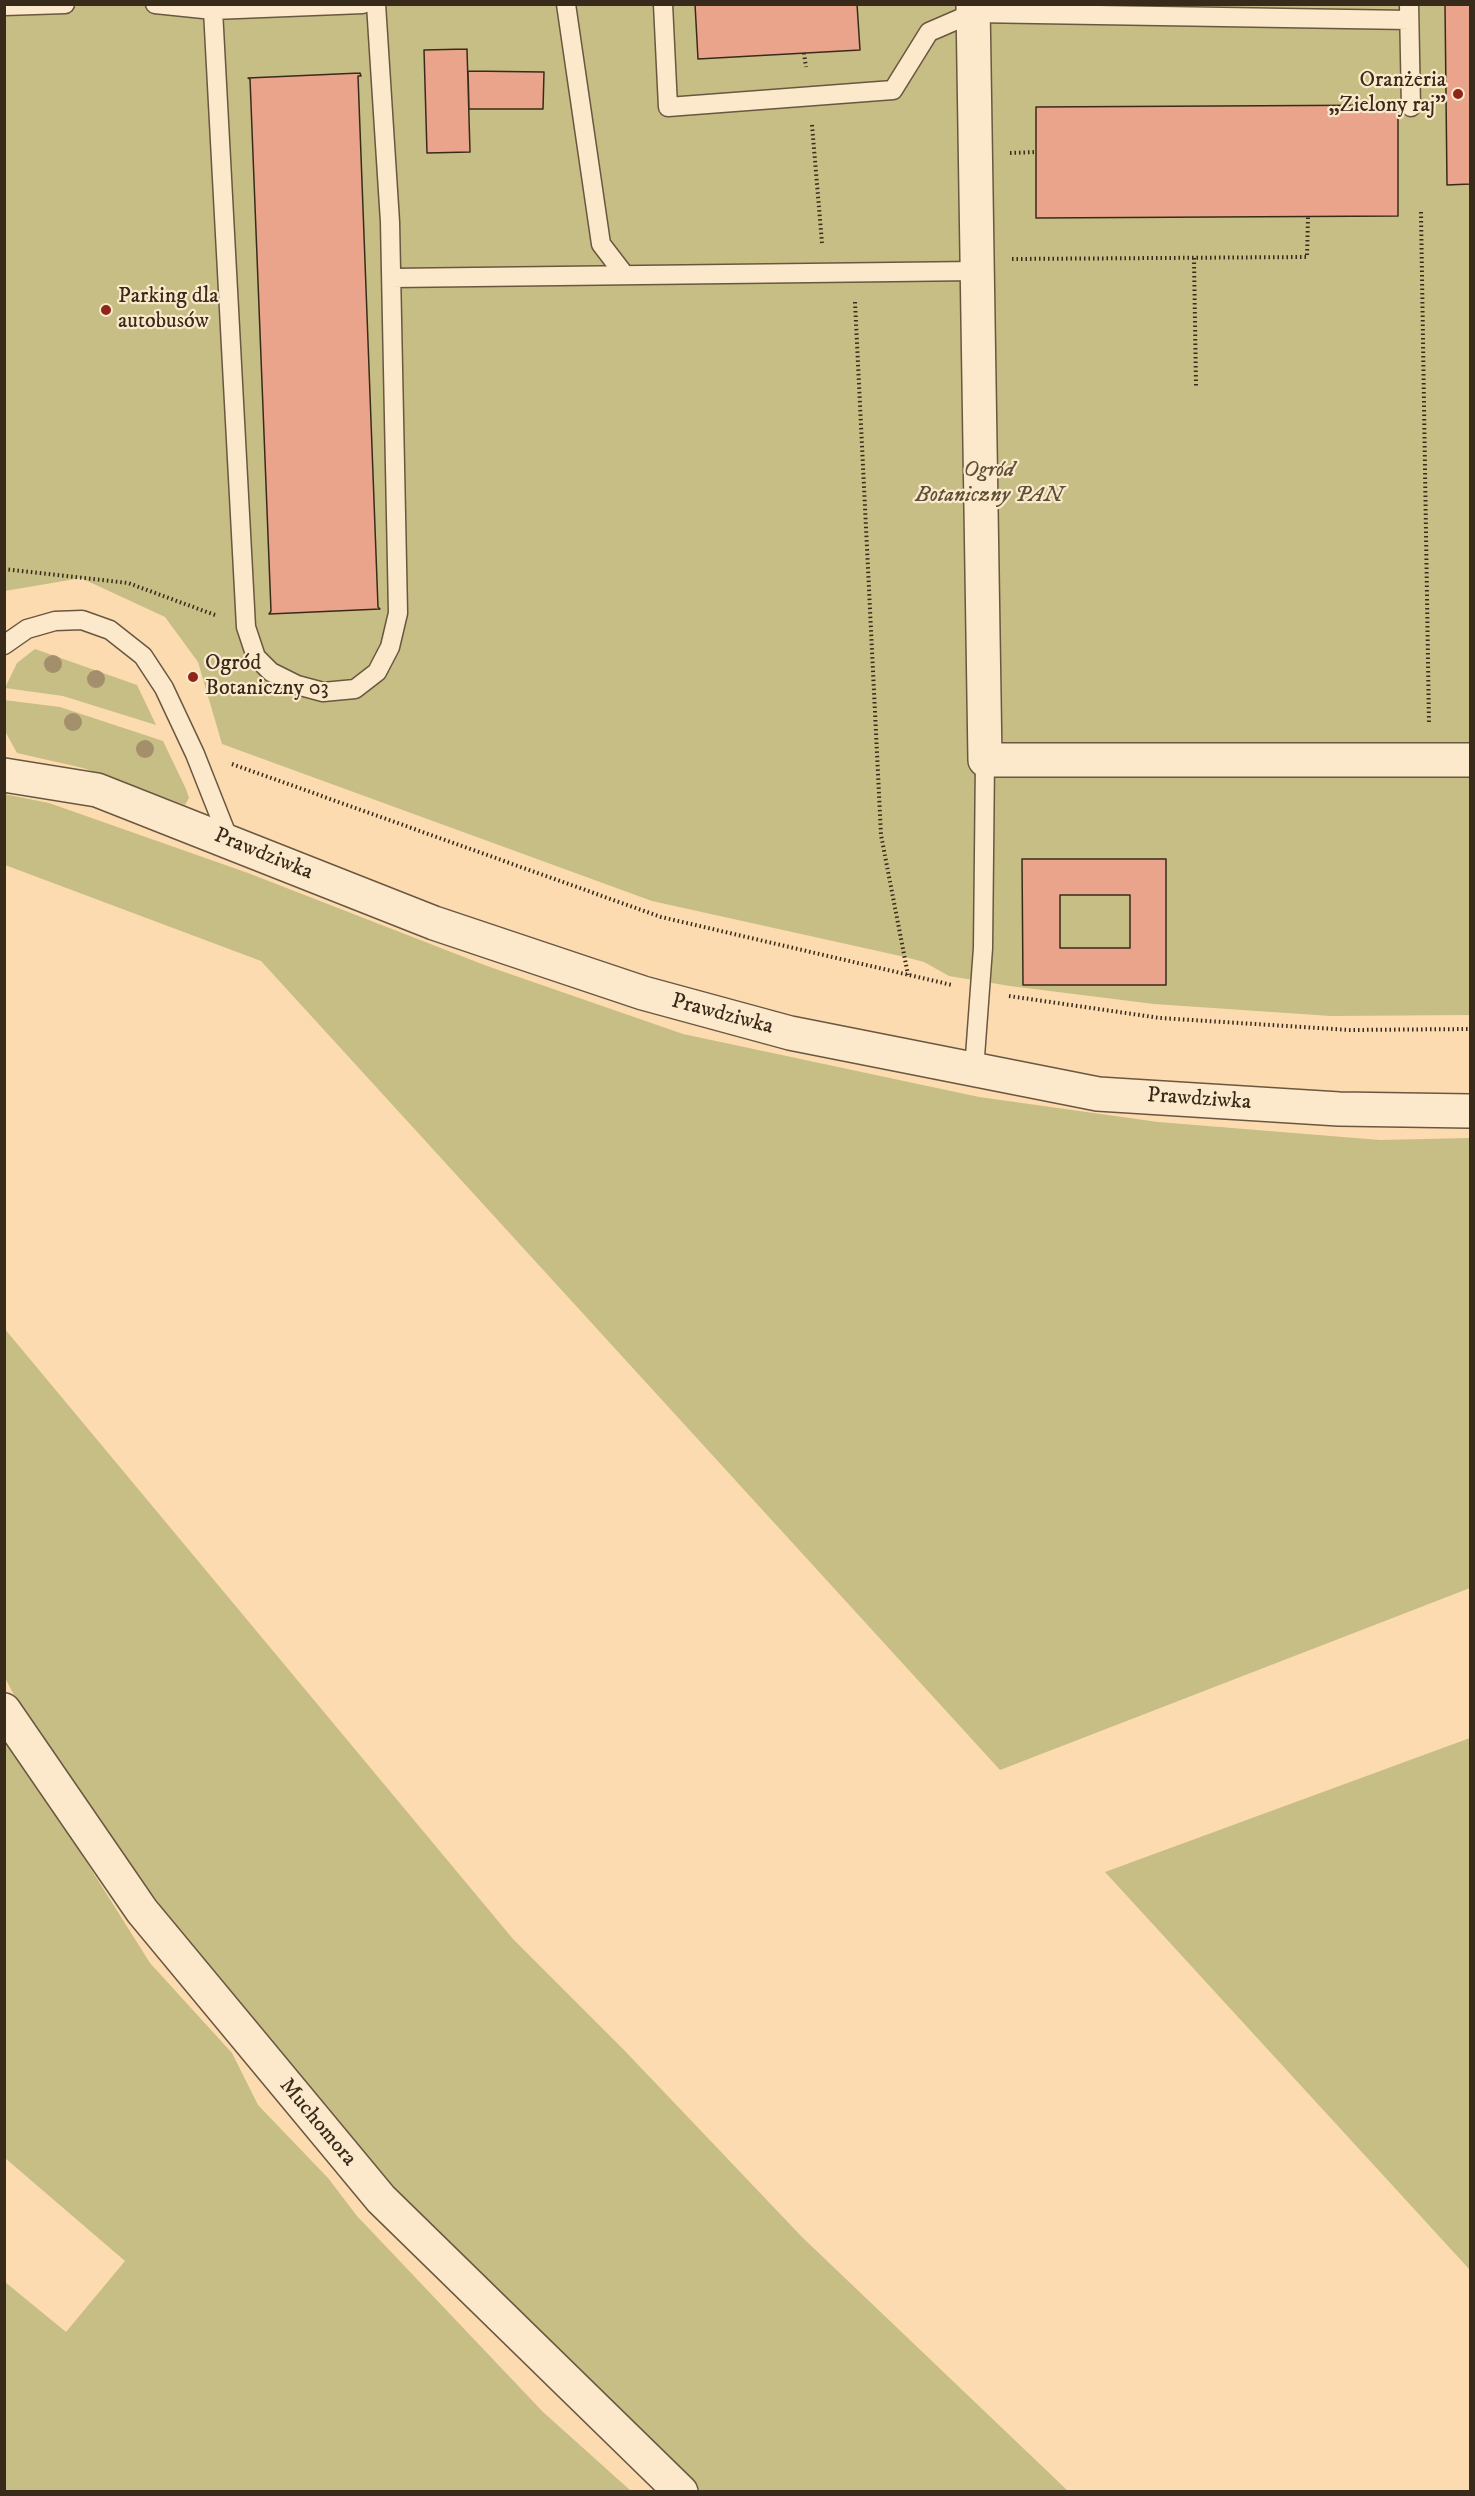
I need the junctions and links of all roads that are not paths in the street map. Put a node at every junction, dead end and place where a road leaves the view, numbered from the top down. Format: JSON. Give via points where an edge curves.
{"nodes":[{"id":1,"x":65,"y":4,"type":"edge"},
{"id":2,"x":155,"y":4,"type":"edge"},
{"id":3,"x":363,"y":4,"type":"edge"},
{"id":4,"x":376,"y":4,"type":"edge"},
{"id":5,"x":566,"y":4,"type":"edge"},
{"id":6,"x":663,"y":4,"type":"edge"},
{"id":7,"x":4,"y":6,"type":"edge"},
{"id":8,"x":973,"y":9,"type":"edge"},
{"id":9,"x":213,"y":10,"type":"junction"},
{"id":10,"x":1409,"y":12,"type":"edge"},
{"id":11,"x":1411,"y":107,"type":"dead end"},
{"id":12,"x":976,"y":265,"type":"junction"},
{"id":13,"x":624,"y":274,"type":"junction"},
{"id":14,"x":392,"y":278,"type":"junction"},
{"id":15,"x":4,"y":645,"type":"edge"},
{"id":16,"x":985,"y":760,"type":"junction"},
{"id":17,"x":1470,"y":760,"type":"edge"},
{"id":18,"x":4,"y":775,"type":"edge"},
{"id":19,"x":228,"y":840,"type":"junction"},
{"id":20,"x":974,"y":1070,"type":"junction"},
{"id":21,"x":1470,"y":1112,"type":"edge"},
{"id":22,"x":4,"y":1710,"type":"edge"},
{"id":23,"x":681,"y":2492,"type":"edge"}],
"edges":[{"from":1,"to":7,"type":"lane"},
{"from":2,"to":9,"type":"lane"},
{"from":3,"to":9,"type":"lane"},
{"from":4,"to":14,"type":"lane"},
{"from":5,"to":13,"type":"lane","via":[[601,244]]},
{"from":6,"to":8,"type":"lane","via":[[668,107],[893,90],[929,32]]},
{"from":8,"to":10,"type":"lane"},
{"from":8,"to":12,"type":"street"},
{"from":9,"to":14,"type":"lane","via":[[246,627],[256,657],[271,672],[297,686],[322,692],[355,689],[377,672],[390,647],[398,613]]},
{"from":10,"to":11,"type":"lane"},
{"from":12,"to":13,"type":"lane","via":[[824,272]]},
{"from":12,"to":16,"type":"street"},
{"from":13,"to":14,"type":"lane"},
{"from":15,"to":19,"type":"lane","via":[[27,629],[55,621],[82,620],[110,630],[143,656],[164,688],[195,753]]},
{"from":16,"to":17,"type":"street"},
{"from":16,"to":20,"type":"lane","via":[[983,948]]},
{"from":18,"to":19,"type":"street","name":"Prawdziwka","via":[[97,790]]},
{"from":19,"to":20,"type":"street","name":"Prawdziwka","via":[[434,923],[643,993],[790,1034]]},
{"from":20,"to":21,"type":"street","name":"Prawdziwka","via":[[1098,1094],[1339,1109]]},
{"from":22,"to":23,"type":"street","name":"Muchomora","via":[[142,1911],[381,2199]]}]}
